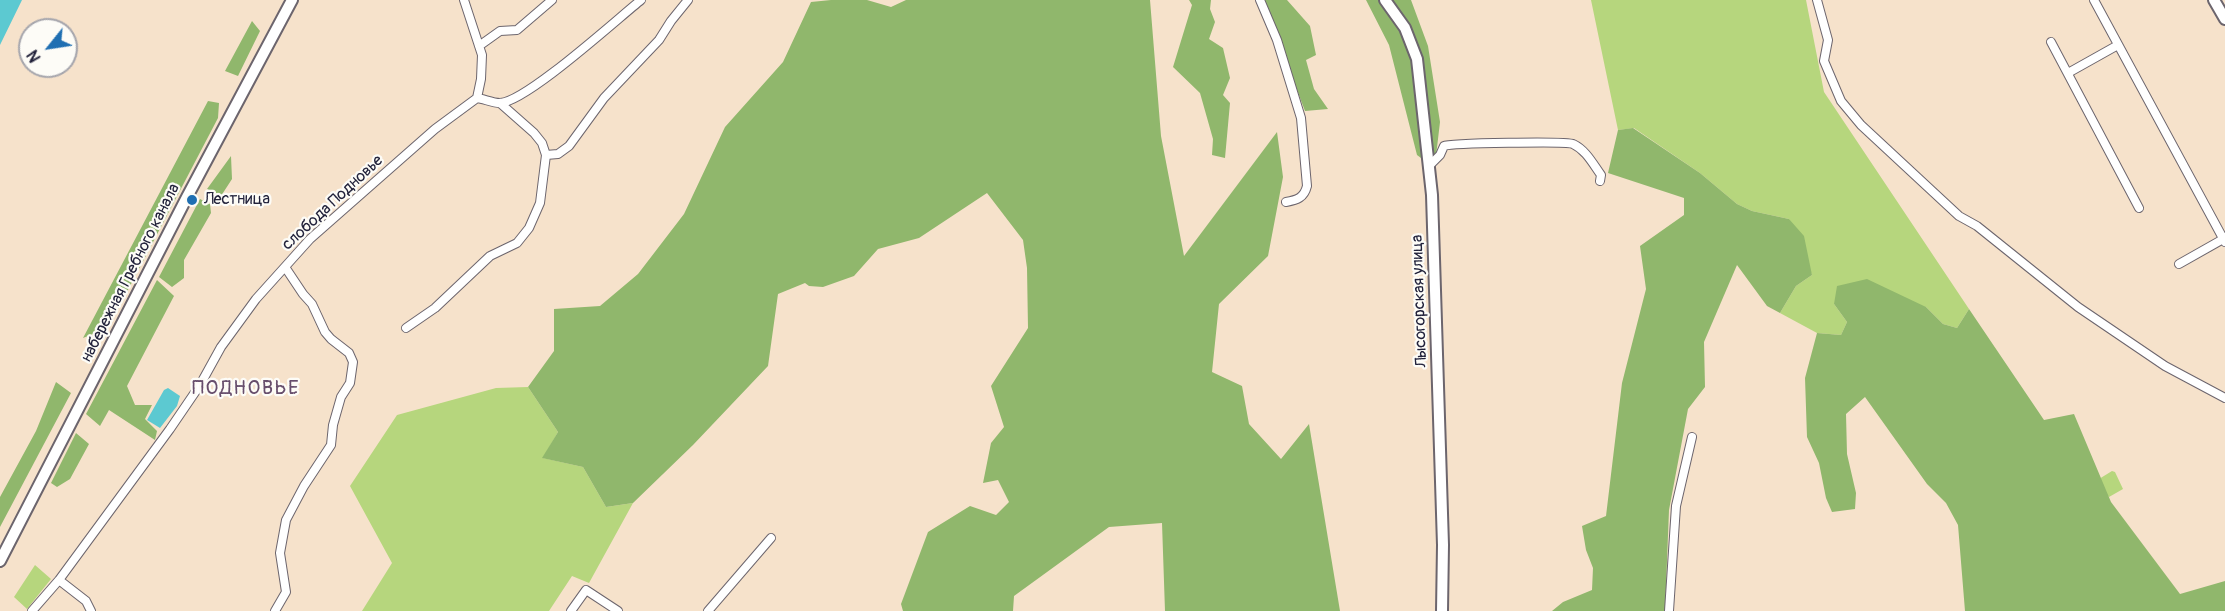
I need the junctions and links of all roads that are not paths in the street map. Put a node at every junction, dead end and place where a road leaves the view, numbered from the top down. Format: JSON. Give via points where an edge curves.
{"nodes":[{"id":1,"x":292,"y":0,"type":"edge"},
{"id":2,"x":464,"y":0,"type":"edge"},
{"id":3,"x":552,"y":0,"type":"edge"},
{"id":4,"x":641,"y":0,"type":"edge"},
{"id":5,"x":688,"y":0,"type":"edge"},
{"id":6,"x":1260,"y":0,"type":"edge"},
{"id":7,"x":1385,"y":0,"type":"edge"},
{"id":8,"x":1817,"y":0,"type":"edge"},
{"id":9,"x":2094,"y":0,"type":"edge"},
{"id":10,"x":2214,"y":0,"type":"edge"},
{"id":11,"x":2225,"y":19,"type":"edge"},
{"id":12,"x":2051,"y":42,"type":"dead end"},
{"id":13,"x":2118,"y":45,"type":"junction"},
{"id":14,"x":478,"y":46,"type":"junction"},
{"id":15,"x":2068,"y":73,"type":"junction"},
{"id":16,"x":477,"y":98,"type":"junction"},
{"id":17,"x":500,"y":103,"type":"junction"},
{"id":18,"x":546,"y":155,"type":"junction"},
{"id":19,"x":1429,"y":166,"type":"junction"},
{"id":20,"x":1600,"y":181,"type":"dead end"},
{"id":21,"x":1286,"y":202,"type":"dead end"},
{"id":22,"x":2139,"y":208,"type":"dead end"},
{"id":23,"x":2224,"y":240,"type":"edge"},
{"id":24,"x":2179,"y":264,"type":"dead end"},
{"id":25,"x":285,"y":267,"type":"junction"},
{"id":26,"x":406,"y":328,"type":"dead end"},
{"id":27,"x":2225,"y":398,"type":"edge"},
{"id":28,"x":1692,"y":437,"type":"dead end"},
{"id":29,"x":771,"y":538,"type":"dead end"},
{"id":30,"x":0,"y":561,"type":"edge"},
{"id":31,"x":59,"y":580,"type":"junction"},
{"id":32,"x":32,"y":611,"type":"edge"},
{"id":33,"x":91,"y":611,"type":"edge"},
{"id":34,"x":275,"y":611,"type":"edge"},
{"id":35,"x":571,"y":611,"type":"edge"},
{"id":36,"x":618,"y":611,"type":"edge"},
{"id":37,"x":708,"y":611,"type":"edge"},
{"id":38,"x":1442,"y":611,"type":"edge"},
{"id":39,"x":1669,"y":611,"type":"edge"}],
"edges":[{"from":1,"to":30,"type":"street","name":"набережная Гребного канала"},
{"from":2,"to":14,"type":"street"},
{"from":3,"to":14,"type":"street","via":[[517,30],[500,31]]},
{"from":4,"to":17,"type":"street","via":[[553,72],[518,97]]},
{"from":5,"to":18,"type":"street","via":[[659,40],[604,98],[569,146],[558,154]]},
{"from":6,"to":21,"type":"street","via":[[1301,118],[1307,186],[1305,194]]},
{"from":7,"to":19,"type":"street","name":"Лысогорская улица","via":[[1405,28],[1417,59]]},
{"from":8,"to":27,"type":"street","via":[[1828,40],[1824,61],[1841,101],[1861,125],[1959,216],[2078,307],[2165,366]]},
{"from":9,"to":13,"type":"street"},
{"from":10,"to":11,"type":"street"},
{"from":12,"to":15,"type":"street"},
{"from":13,"to":15,"type":"street"},
{"from":13,"to":23,"type":"street"},
{"from":14,"to":16,"type":"street","via":[[482,55]]},
{"from":15,"to":22,"type":"street"},
{"from":16,"to":17,"type":"street"},
{"from":16,"to":25,"type":"street","name":"слобода Подновье","via":[[435,129],[310,238]]},
{"from":17,"to":18,"type":"street","via":[[534,133]]},
{"from":18,"to":26,"type":"street","via":[[540,203],[523,236],[489,256],[435,308]]},
{"from":19,"to":20,"type":"street","via":[[1450,144],[1572,144],[1586,154],[1601,175]]},
{"from":19,"to":38,"type":"street","name":"Лысогорская улица"},
{"from":23,"to":24,"type":"street"},
{"from":25,"to":31,"type":"street","name":"слобода Подновье","via":[[256,299],[194,394]]},
{"from":25,"to":34,"type":"street","via":[[331,339],[349,353],[353,362],[331,445],[286,520],[280,553],[286,592]]},
{"from":28,"to":39,"type":"street","via":[[1676,506]]},
{"from":29,"to":37,"type":"street"},
{"from":31,"to":32,"type":"street","name":"слобода Подновье"},
{"from":31,"to":33,"type":"street","via":[[86,601]]},
{"from":35,"to":36,"type":"street","via":[[586,590]]}]}
